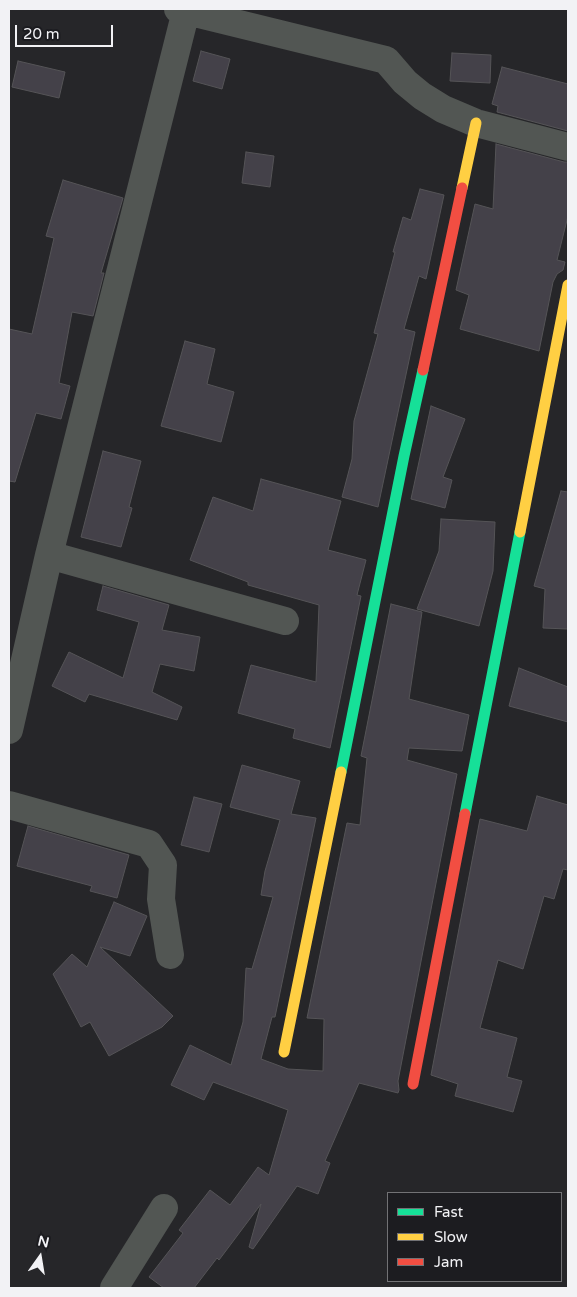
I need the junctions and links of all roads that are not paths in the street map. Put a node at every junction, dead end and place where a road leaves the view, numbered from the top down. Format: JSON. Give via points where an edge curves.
{"nodes":[{"id":1,"x":182,"y":10,"type":"edge"},
{"id":2,"x":476,"y":123,"type":"junction"},
{"id":3,"x":568,"y":147,"type":"edge"},
{"id":4,"x":568,"y":285,"type":"edge"},
{"id":5,"x":49,"y":555,"type":"junction"},
{"id":6,"x":285,"y":621,"type":"dead end"},
{"id":7,"x":9,"y":730,"type":"edge"},
{"id":8,"x":9,"y":804,"type":"edge"},
{"id":9,"x":170,"y":955,"type":"dead end"},
{"id":10,"x":284,"y":1052,"type":"dead end"},
{"id":11,"x":413,"y":1084,"type":"dead end"},
{"id":12,"x":164,"y":1208,"type":"dead end"},
{"id":13,"x":114,"y":1288,"type":"edge"}],
"edges":[{"from":1,"to":2,"type":"street","via":[[386,60],[422,96]]},
{"from":1,"to":5,"type":"street"},
{"from":2,"to":3,"type":"street"},
{"from":2,"to":10,"type":"street","via":[[404,456]]},
{"from":4,"to":11,"type":"street"},
{"from":5,"to":6,"type":"street"},
{"from":5,"to":7,"type":"street"},
{"from":8,"to":9,"type":"street","via":[[149,844],[163,865],[161,898]]},
{"from":12,"to":13,"type":"street"}]}
